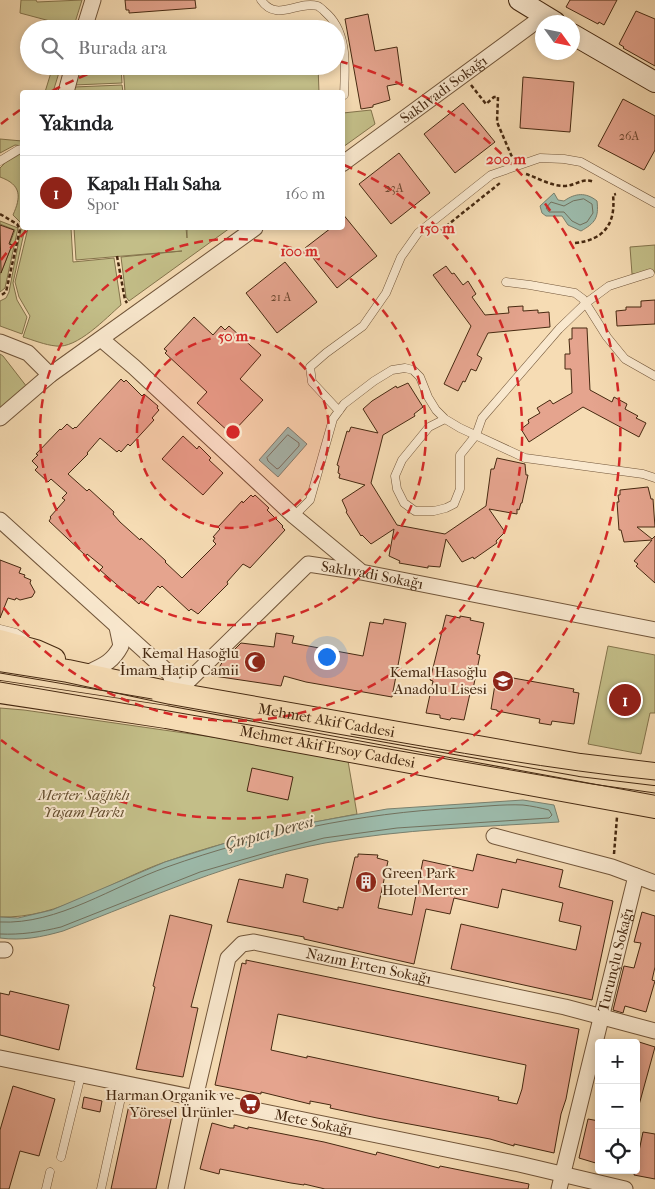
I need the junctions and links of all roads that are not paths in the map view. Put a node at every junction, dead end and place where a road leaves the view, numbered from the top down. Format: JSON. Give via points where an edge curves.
{"nodes":[{"id":1,"x":93,"y":0,"type":"edge"},
{"id":2,"x":261,"y":0,"type":"edge"},
{"id":3,"x":524,"y":1,"type":"edge"},
{"id":4,"x":544,"y":15,"type":"edge"},
{"id":5,"x":87,"y":20,"type":"edge"},
{"id":6,"x":334,"y":20,"type":"edge"},
{"id":7,"x":535,"y":29,"type":"edge"},
{"id":8,"x":580,"y":39,"type":"edge"},
{"id":9,"x":71,"y":75,"type":"edge"},
{"id":10,"x":345,"y":75,"type":"edge"},
{"id":11,"x":655,"y":82,"type":"edge"},
{"id":12,"x":67,"y":90,"type":"edge"},
{"id":13,"x":344,"y":90,"type":"edge"},
{"id":14,"x":20,"y":150,"type":"edge"},
{"id":15,"x":0,"y":161,"type":"edge"},
{"id":16,"x":345,"y":162,"type":"edge"},
{"id":17,"x":655,"y":203,"type":"edge"},
{"id":18,"x":252,"y":230,"type":"edge"},
{"id":19,"x":650,"y":273,"type":"dead end"},
{"id":20,"x":506,"y":282,"type":"dead end"},
{"id":21,"x":586,"y":303,"type":"junction"},
{"id":22,"x":101,"y":339,"type":"junction"},
{"id":23,"x":0,"y":342,"type":"edge"},
{"id":24,"x":50,"y":375,"type":"junction"},
{"id":25,"x":655,"y":376,"type":"edge"},
{"id":26,"x":339,"y":411,"type":"junction"},
{"id":27,"x":0,"y":418,"type":"edge"},
{"id":28,"x":445,"y":419,"type":"junction"},
{"id":29,"x":476,"y":435,"type":"junction"},
{"id":30,"x":655,"y":478,"type":"edge"},
{"id":31,"x":294,"y":516,"type":"junction"},
{"id":32,"x":0,"y":520,"type":"edge"},
{"id":33,"x":361,"y":572,"type":"junction"},
{"id":34,"x":117,"y":627,"type":"junction"},
{"id":35,"x":0,"y":629,"type":"edge"},
{"id":36,"x":655,"y":630,"type":"edge"},
{"id":37,"x":0,"y":641,"type":"edge"},
{"id":38,"x":36,"y":651,"type":"junction"},
{"id":39,"x":0,"y":660,"type":"edge"},
{"id":40,"x":76,"y":673,"type":"junction"},
{"id":41,"x":0,"y":692,"type":"edge"},
{"id":42,"x":655,"y":774,"type":"edge"},
{"id":43,"x":655,"y":807,"type":"edge"},
{"id":44,"x":494,"y":836,"type":"dead end"},
{"id":45,"x":636,"y":876,"type":"junction"},
{"id":46,"x":655,"y":883,"type":"edge"},
{"id":47,"x":602,"y":1016,"type":"junction"},
{"id":48,"x":655,"y":1031,"type":"edge"},
{"id":49,"x":0,"y":1058,"type":"edge"},
{"id":50,"x":81,"y":1075,"type":"junction"},
{"id":51,"x":124,"y":1084,"type":"junction"},
{"id":52,"x":195,"y":1098,"type":"junction"},
{"id":53,"x":61,"y":1157,"type":"dead end"},
{"id":54,"x":50,"y":1172,"type":"dead end"},
{"id":55,"x":561,"y":1182,"type":"edge"},
{"id":56,"x":46,"y":1189,"type":"edge"},
{"id":57,"x":101,"y":1189,"type":"edge"},
{"id":58,"x":176,"y":1189,"type":"edge"},
{"id":59,"x":625,"y":1189,"type":"edge"}],
"edges":[{"from":1,"to":5,"type":"street"},
{"from":2,"to":6,"type":"lane","via":[[270,10],[277,11],[319,6]]},
{"from":3,"to":4,"type":"street"},
{"from":7,"to":16,"type":"street","name":"Saklıvadi Sokağı"},
{"from":8,"to":11,"type":"street"},
{"from":9,"to":12,"type":"street"},
{"from":10,"to":13,"type":"lane"},
{"from":14,"to":15,"type":"lane"},
{"from":17,"to":26,"type":"lane","via":[[582,162],[540,158],[518,169],[491,175],[418,233],[401,257],[386,293],[362,326],[310,367],[312,382]]},
{"from":18,"to":22,"type":"street"},
{"from":19,"to":21,"type":"lane","via":[[610,286]]},
{"from":20,"to":21,"type":"lane","via":[[575,293]]},
{"from":21,"to":25,"type":"lane","via":[[607,337],[625,358]]},
{"from":21,"to":29,"type":"lane","via":[[559,329],[482,418]]},
{"from":22,"to":24,"type":"street"},
{"from":22,"to":31,"type":"street"},
{"from":23,"to":24,"type":"street","via":[[28,353]]},
{"from":24,"to":27,"type":"street"},
{"from":26,"to":28,"type":"lane","via":[[374,381],[392,370],[405,368],[420,377],[428,397]]},
{"from":26,"to":31,"type":"lane","via":[[333,419],[310,500]]},
{"from":28,"to":29,"type":"lane"},
{"from":28,"to":29,"type":"lane","via":[[429,427],[402,460],[395,476],[404,503],[415,511],[434,511],[454,504],[460,489],[460,455]]},
{"from":29,"to":30,"type":"lane","via":[[525,458]]},
{"from":31,"to":33,"type":"street"},
{"from":32,"to":34,"type":"street","name":"Saklıvadi Sokağı"},
{"from":33,"to":34,"type":"street","name":"Saklıvadi Sokağı","via":[[308,564],[176,693],[170,674]]},
{"from":33,"to":36,"type":"street","name":"Saklıvadi Sokağı"},
{"from":34,"to":40,"type":"street","via":[[121,646],[115,657],[103,665]]},
{"from":35,"to":38,"type":"lane","via":[[16,633]]},
{"from":37,"to":38,"type":"main road"},
{"from":38,"to":40,"type":"main road"},
{"from":39,"to":40,"type":"main road","name":"Mehmet Akif Caddesi"},
{"from":40,"to":42,"type":"main road","name":"Mehmet Akif Caddesi","via":[[580,765]]},
{"from":41,"to":43,"type":"main road","name":"Mehmet Akif Ersoy Caddesi","via":[[175,719]]},
{"from":44,"to":45,"type":"street"},
{"from":45,"to":46,"type":"street"},
{"from":45,"to":47,"type":"street","name":"Turunçlu Sokağı"},
{"from":47,"to":48,"type":"street","name":"Nazım Erten Sokağı"},
{"from":47,"to":52,"type":"street","name":"Nazım Erten Sokağı","via":[[254,942],[242,944],[228,958]]},
{"from":47,"to":55,"type":"street","name":"Turunçlu Sokağı"},
{"from":49,"to":50,"type":"street","name":"Mete Sokağı"},
{"from":50,"to":51,"type":"street","name":"Mete Sokağı"},
{"from":50,"to":53,"type":"lane"},
{"from":51,"to":52,"type":"street","name":"Mete Sokağı"},
{"from":51,"to":57,"type":"lane"},
{"from":52,"to":55,"type":"street","name":"Mete Sokağı","via":[[341,1127]]},
{"from":52,"to":58,"type":"street","name":"Nazım Erten Sokağı"},
{"from":54,"to":56,"type":"lane"},
{"from":55,"to":59,"type":"street","name":"Mete Sokağı"}]}
